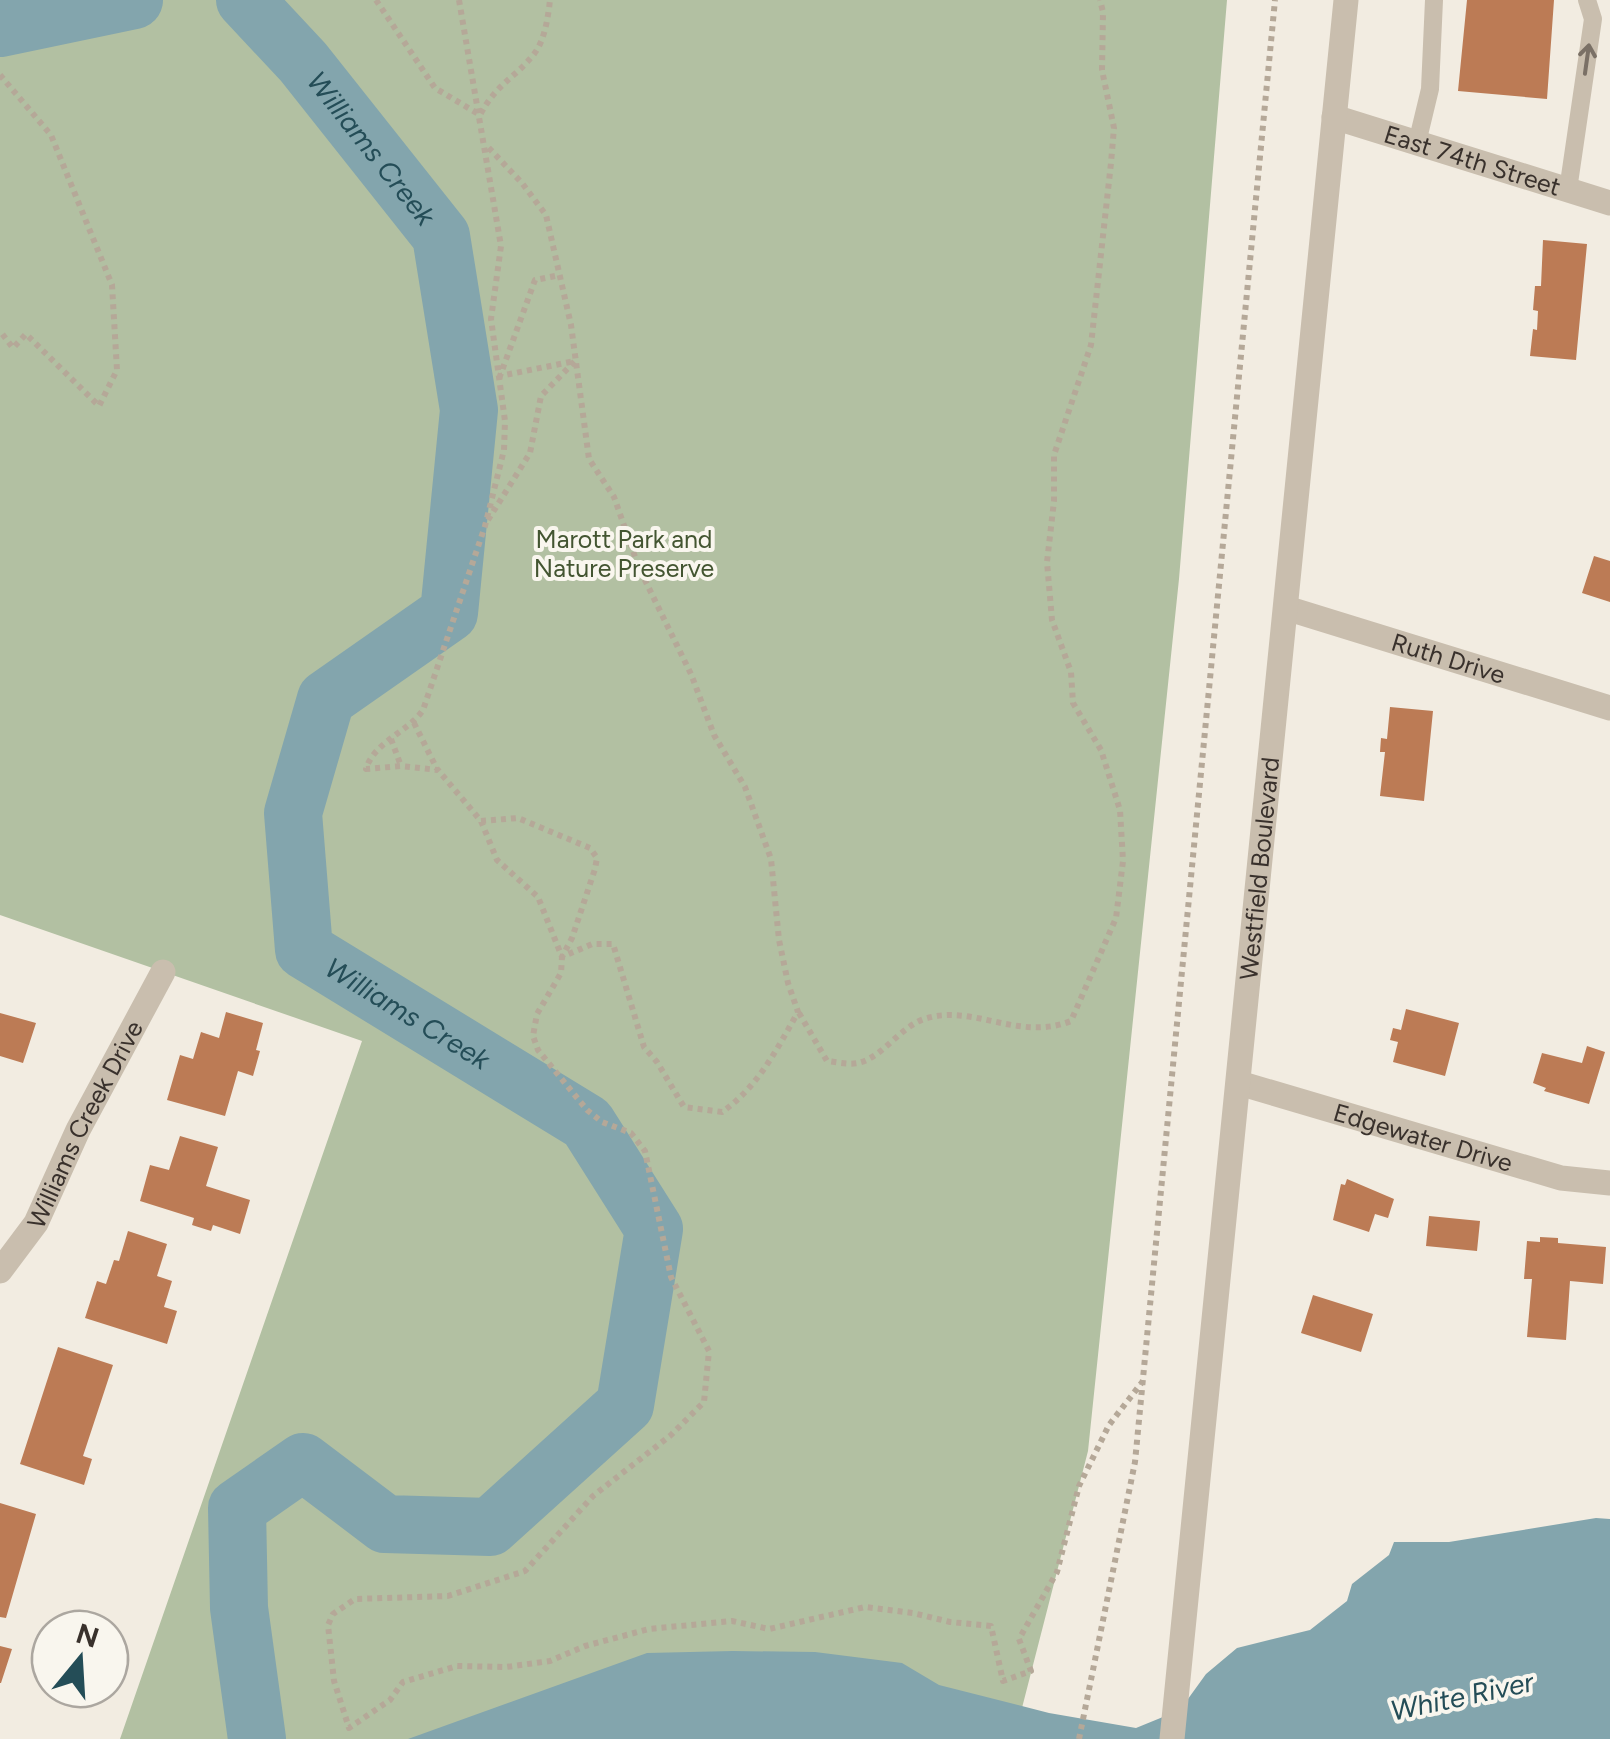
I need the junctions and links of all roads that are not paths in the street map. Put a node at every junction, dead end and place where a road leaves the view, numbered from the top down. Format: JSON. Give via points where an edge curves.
{"nodes":[{"id":1,"x":1346,"y":0,"type":"edge"},
{"id":2,"x":1434,"y":0,"type":"edge"},
{"id":3,"x":1587,"y":0,"type":"edge"},
{"id":4,"x":1334,"y":117,"type":"junction"},
{"id":5,"x":1417,"y":143,"type":"junction"},
{"id":6,"x":1568,"y":190,"type":"junction"},
{"id":7,"x":1610,"y":204,"type":"edge"},
{"id":8,"x":1286,"y":608,"type":"junction"},
{"id":9,"x":1610,"y":708,"type":"edge"},
{"id":10,"x":163,"y":972,"type":"dead end"},
{"id":11,"x":1239,"y":1083,"type":"junction"},
{"id":12,"x":1610,"y":1184,"type":"edge"},
{"id":13,"x":0,"y":1271,"type":"edge"},
{"id":14,"x":1172,"y":1739,"type":"edge"}],
"edges":[{"from":1,"to":4,"type":"street","name":"Westfield Boulevard"},
{"from":2,"to":5,"type":"lane","via":[[1430,89]]},
{"from":6,"to":3,"type":"lane","one_way":true,"via":[[1593,19]]},
{"from":4,"to":5,"type":"street","name":"East 74th Street"},
{"from":4,"to":8,"type":"street","name":"Westfield Boulevard"},
{"from":5,"to":6,"type":"street","name":"East 74th Street"},
{"from":6,"to":7,"type":"street","name":"East 74th Street"},
{"from":8,"to":9,"type":"street","name":"Ruth Drive"},
{"from":8,"to":11,"type":"street","name":"Westfield Boulevard"},
{"from":10,"to":13,"type":"street","name":"Williams Creek Drive","via":[[36,1223]]},
{"from":11,"to":12,"type":"street","name":"Edgewater Drive","via":[[1560,1178]]},
{"from":11,"to":14,"type":"street","name":"Westfield Boulevard"}]}
